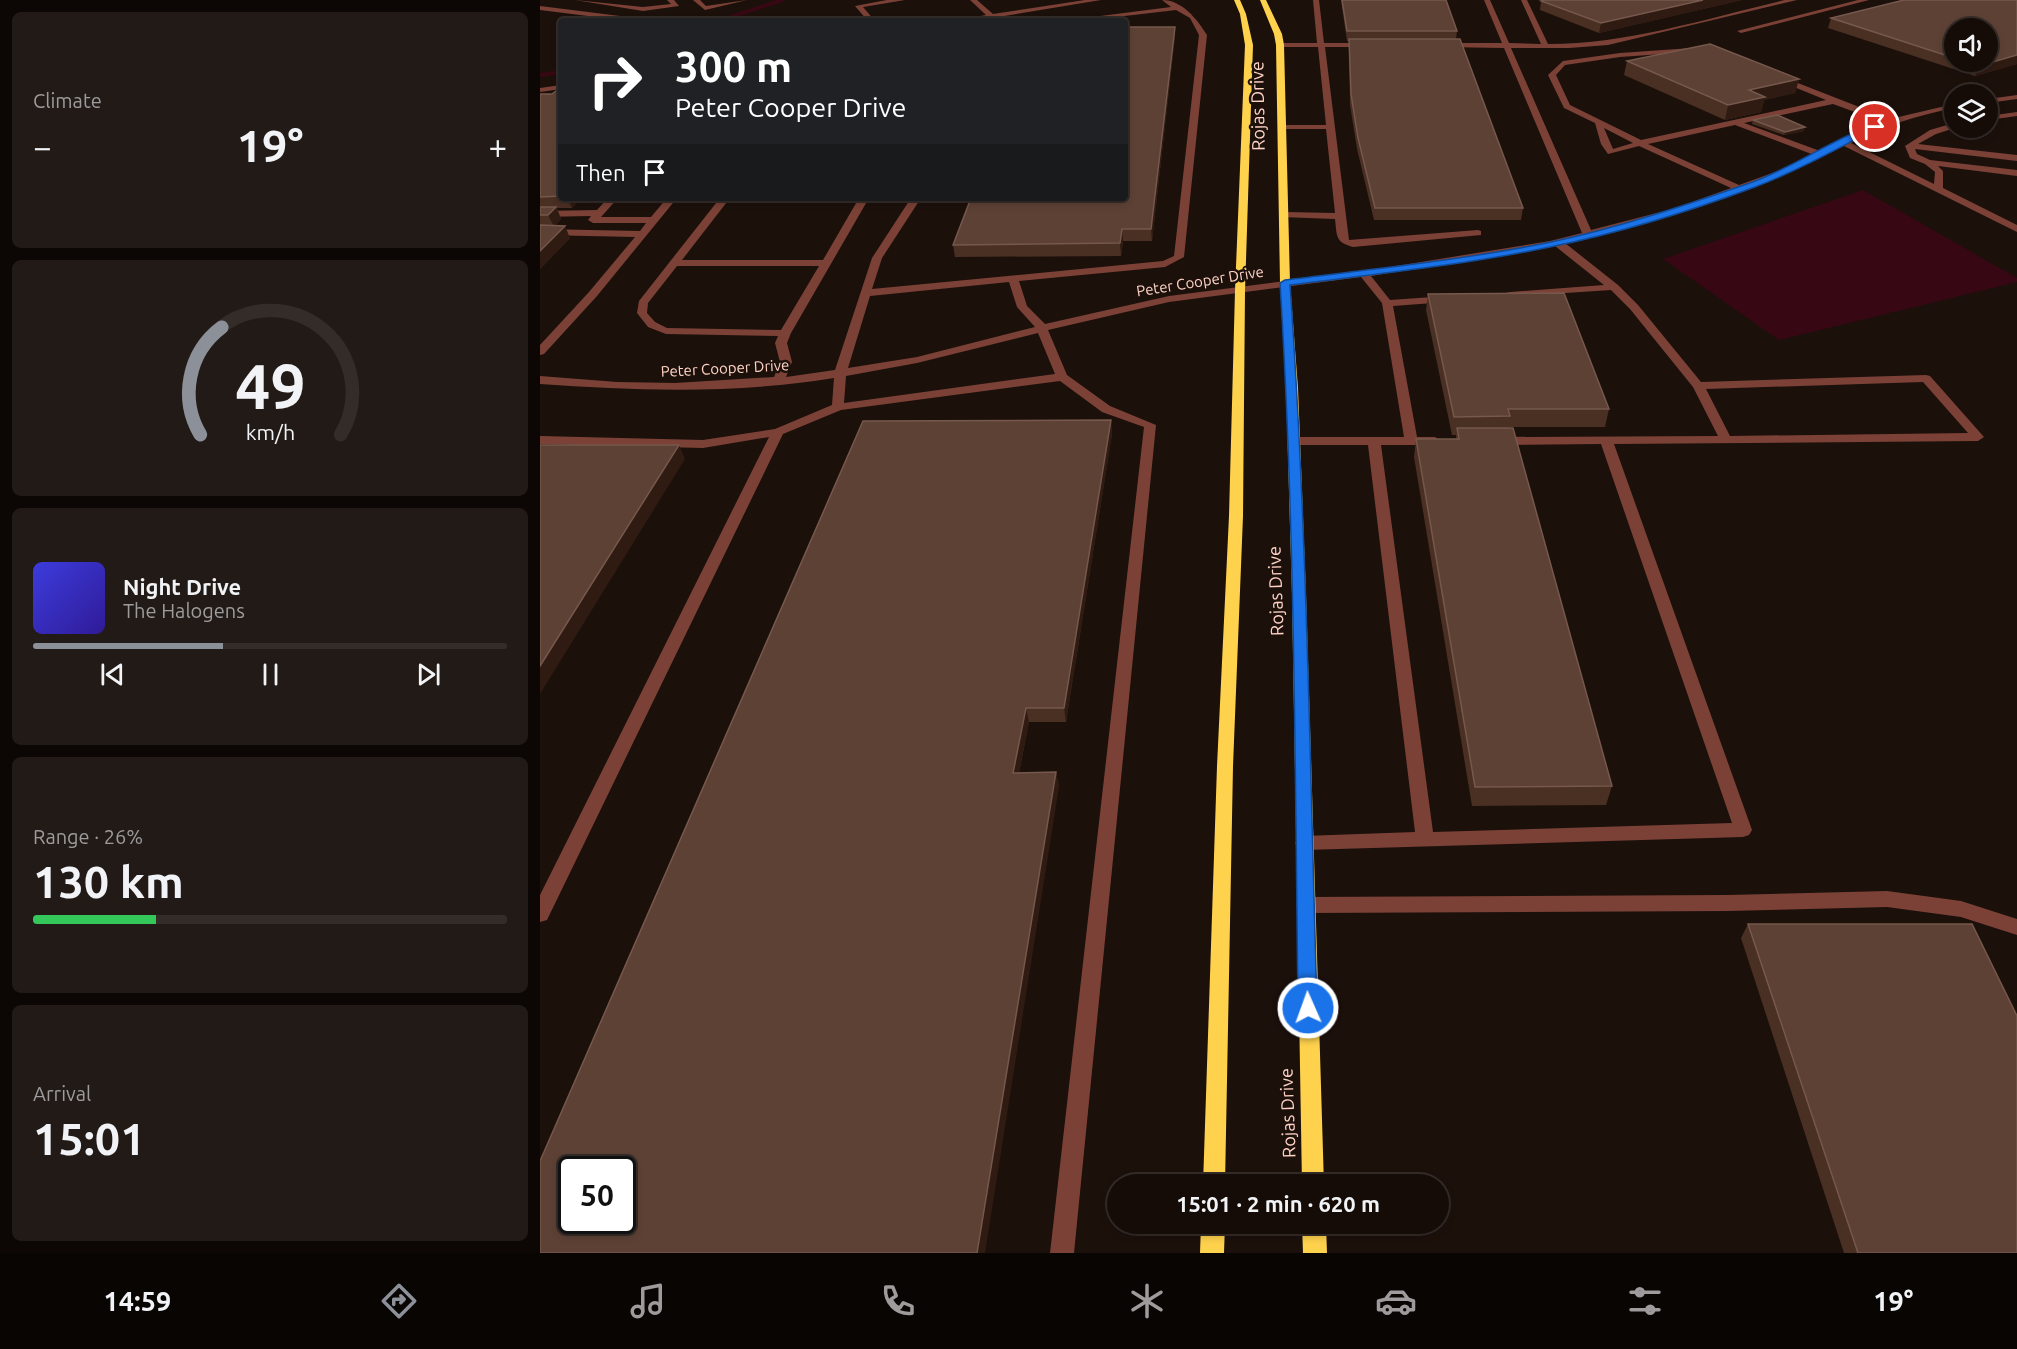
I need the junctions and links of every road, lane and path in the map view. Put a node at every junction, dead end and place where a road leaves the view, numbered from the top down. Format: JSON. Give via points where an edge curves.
{"nodes":[{"id":1,"x":578,"y":0,"type":"edge"},
{"id":2,"x":636,"y":0,"type":"edge"},
{"id":3,"x":670,"y":0,"type":"edge"},
{"id":4,"x":696,"y":0,"type":"edge"},
{"id":5,"x":744,"y":0,"type":"edge"},
{"id":6,"x":902,"y":0,"type":"edge"},
{"id":7,"x":973,"y":0,"type":"edge"},
{"id":8,"x":1044,"y":0,"type":"edge"},
{"id":9,"x":1098,"y":0,"type":"edge"},
{"id":10,"x":1164,"y":0,"type":"edge"},
{"id":11,"x":1237,"y":0,"type":"edge"},
{"id":12,"x":1263,"y":0,"type":"edge"},
{"id":13,"x":1316,"y":0,"type":"edge"},
{"id":14,"x":1487,"y":0,"type":"edge"},
{"id":15,"x":1524,"y":0,"type":"edge"},
{"id":16,"x":1794,"y":0,"type":"edge"},
{"id":17,"x":1866,"y":0,"type":"edge"},
{"id":18,"x":602,"y":2,"type":"edge"},
{"id":19,"x":1021,"y":3,"type":"dead end"},
{"id":20,"x":1054,"y":4,"type":"edge"},
{"id":21,"x":540,"y":8,"type":"edge"},
{"id":22,"x":1177,"y":8,"type":"junction"},
{"id":23,"x":550,"y":9,"type":"junction"},
{"id":24,"x":644,"y":9,"type":"junction"},
{"id":25,"x":1034,"y":10,"type":"junction"},
{"id":26,"x":540,"y":13,"type":"edge"},
{"id":27,"x":1008,"y":14,"type":"junction"},
{"id":28,"x":992,"y":16,"type":"junction"},
{"id":29,"x":620,"y":18,"type":"edge"},
{"id":30,"x":869,"y":18,"type":"edge"},
{"id":31,"x":978,"y":18,"type":"edge"},
{"id":32,"x":1013,"y":18,"type":"edge"},
{"id":33,"x":1090,"y":18,"type":"edge"},
{"id":34,"x":1741,"y":31,"type":"dead end"},
{"id":35,"x":1280,"y":45,"type":"junction"},
{"id":36,"x":1321,"y":45,"type":"junction"},
{"id":37,"x":1378,"y":45,"type":"edge"},
{"id":38,"x":1436,"y":45,"type":"edge"},
{"id":39,"x":1506,"y":46,"type":"junction"},
{"id":40,"x":1546,"y":46,"type":"junction"},
{"id":41,"x":558,"y":88,"type":"edge"},
{"id":42,"x":540,"y":92,"type":"edge"},
{"id":43,"x":558,"y":94,"type":"edge"},
{"id":44,"x":2017,"y":98,"type":"edge"},
{"id":45,"x":1998,"y":100,"type":"edge"},
{"id":46,"x":1834,"y":101,"type":"junction"},
{"id":47,"x":1944,"y":108,"type":"edge"},
{"id":48,"x":2017,"y":114,"type":"edge"},
{"id":49,"x":1998,"y":117,"type":"edge"},
{"id":50,"x":1598,"y":121,"type":"junction"},
{"id":51,"x":1890,"y":122,"type":"junction"},
{"id":52,"x":1737,"y":123,"type":"junction"},
{"id":53,"x":1282,"y":126,"type":"junction"},
{"id":54,"x":1330,"y":127,"type":"junction"},
{"id":55,"x":1944,"y":128,"type":"edge"},
{"id":56,"x":1844,"y":142,"type":"junction"},
{"id":57,"x":1640,"y":143,"type":"junction"},
{"id":58,"x":1909,"y":146,"type":"junction"},
{"id":59,"x":1820,"y":154,"type":"junction"},
{"id":60,"x":2017,"y":159,"type":"edge"},
{"id":61,"x":1928,"y":162,"type":"junction"},
{"id":62,"x":2017,"y":173,"type":"edge"},
{"id":63,"x":1740,"y":189,"type":"junction"},
{"id":64,"x":1938,"y":189,"type":"junction"},
{"id":65,"x":610,"y":201,"type":"edge"},
{"id":66,"x":670,"y":201,"type":"edge"},
{"id":67,"x":722,"y":201,"type":"edge"},
{"id":68,"x":862,"y":201,"type":"edge"},
{"id":69,"x":914,"y":201,"type":"edge"},
{"id":70,"x":540,"y":213,"type":"edge"},
{"id":71,"x":599,"y":213,"type":"junction"},
{"id":72,"x":1284,"y":216,"type":"junction"},
{"id":73,"x":1339,"y":216,"type":"junction"},
{"id":74,"x":654,"y":220,"type":"junction"},
{"id":75,"x":2017,"y":229,"type":"edge"},
{"id":76,"x":540,"y":232,"type":"edge"},
{"id":77,"x":1478,"y":233,"type":"dead end"},
{"id":78,"x":642,"y":234,"type":"junction"},
{"id":79,"x":1588,"y":235,"type":"junction"},
{"id":80,"x":1558,"y":243,"type":"junction"},
{"id":81,"x":674,"y":263,"type":"junction"},
{"id":82,"x":826,"y":263,"type":"junction"},
{"id":83,"x":1364,"y":274,"type":"junction"},
{"id":84,"x":1013,"y":279,"type":"junction"},
{"id":85,"x":1285,"y":283,"type":"junction"},
{"id":86,"x":1614,"y":287,"type":"junction"},
{"id":87,"x":1240,"y":291,"type":"junction"},
{"id":88,"x":866,"y":293,"type":"junction"},
{"id":89,"x":1495,"y":296,"type":"edge"},
{"id":90,"x":1459,"y":298,"type":"edge"},
{"id":91,"x":1387,"y":303,"type":"junction"},
{"id":92,"x":1042,"y":328,"type":"junction"},
{"id":93,"x":785,"y":333,"type":"junction"},
{"id":94,"x":542,"y":348,"type":"edge"},
{"id":95,"x":840,"y":374,"type":"junction"},
{"id":96,"x":1062,"y":377,"type":"junction"},
{"id":97,"x":540,"y":380,"type":"edge"},
{"id":98,"x":778,"y":382,"type":"junction"},
{"id":99,"x":1698,"y":386,"type":"junction"},
{"id":100,"x":838,"y":407,"type":"junction"},
{"id":101,"x":778,"y":432,"type":"junction"},
{"id":102,"x":540,"y":440,"type":"edge"},
{"id":103,"x":1606,"y":440,"type":"junction"},
{"id":104,"x":1294,"y":441,"type":"junction"},
{"id":105,"x":1374,"y":441,"type":"junction"},
{"id":106,"x":1411,"y":441,"type":"junction"},
{"id":107,"x":1445,"y":441,"type":"edge"},
{"id":108,"x":1480,"y":441,"type":"edge"},
{"id":109,"x":1726,"y":441,"type":"junction"},
{"id":110,"x":1425,"y":840,"type":"junction"},
{"id":111,"x":1304,"y":843,"type":"junction"},
{"id":112,"x":1305,"y":905,"type":"junction"},
{"id":113,"x":540,"y":914,"type":"edge"},
{"id":114,"x":2017,"y":927,"type":"edge"},
{"id":115,"x":1214,"y":1174,"type":"edge"},
{"id":116,"x":1313,"y":1174,"type":"edge"},
{"id":117,"x":1213,"y":1234,"type":"edge"},
{"id":118,"x":1314,"y":1234,"type":"edge"},
{"id":119,"x":1062,"y":1253,"type":"edge"},
{"id":120,"x":1212,"y":1253,"type":"edge"},
{"id":121,"x":1315,"y":1253,"type":"edge"}],
"edges":[{"from":1,"to":18,"type":"street"},
{"from":2,"to":24,"type":"street"},
{"from":3,"to":24,"type":"street","via":[[676,6]]},
{"from":4,"to":5,"type":"street","via":[[705,9]]},
{"from":6,"to":30,"type":"street","via":[[858,6]]},
{"from":7,"to":28,"type":"street"},
{"from":8,"to":20,"type":"street"},
{"from":9,"to":20,"type":"street"},
{"from":10,"to":22,"type":"street"},
{"from":11,"to":87,"type":"main road","name":"Rojas Drive","via":[[1249,45]]},
{"from":12,"to":35,"type":"main road","name":"Rojas Drive"},
{"from":13,"to":36,"type":"street"},
{"from":14,"to":39,"type":"street"},
{"from":15,"to":40,"type":"street"},
{"from":16,"to":40,"type":"street","via":[[1608,43]]},
{"from":17,"to":34,"type":"street"},
{"from":18,"to":24,"type":"street"},
{"from":19,"to":25,"type":"street"},
{"from":20,"to":25,"type":"street"},
{"from":21,"to":23,"type":"street"},
{"from":22,"to":33,"type":"street"},
{"from":22,"to":84,"type":"street","via":[[1193,17],[1203,35],[1179,257],[1165,264]]},
{"from":23,"to":26,"type":"street"},
{"from":23,"to":29,"type":"street"},
{"from":25,"to":27,"type":"street"},
{"from":27,"to":28,"type":"street"},
{"from":27,"to":32,"type":"street"},
{"from":28,"to":31,"type":"street"},
{"from":35,"to":36,"type":"street"},
{"from":35,"to":53,"type":"main road","name":"Rojas Drive"},
{"from":36,"to":37,"type":"street"},
{"from":36,"to":54,"type":"street"},
{"from":38,"to":39,"type":"street"},
{"from":39,"to":40,"type":"street"},
{"from":39,"to":79,"type":"street"},
{"from":41,"to":42,"type":"street"},
{"from":42,"to":43,"type":"street"},
{"from":44,"to":45,"type":"street"},
{"from":46,"to":50,"type":"street","via":[[1706,49],[1563,63],[1552,75],[1567,106]]},
{"from":46,"to":51,"type":"street"},
{"from":46,"to":52,"type":"street"},
{"from":47,"to":51,"type":"street","name":"Peter Cooper Drive"},
{"from":48,"to":49,"type":"street"},
{"from":50,"to":57,"type":"street"},
{"from":50,"to":57,"type":"street","via":[[1611,152]]},
{"from":51,"to":56,"type":"street","name":"Peter Cooper Drive"},
{"from":52,"to":57,"type":"street"},
{"from":52,"to":59,"type":"street"},
{"from":53,"to":54,"type":"street"},
{"from":53,"to":72,"type":"main road","name":"Rojas Drive"},
{"from":54,"to":73,"type":"street"},
{"from":55,"to":58,"type":"street"},
{"from":56,"to":59,"type":"street","name":"Peter Cooper Drive"},
{"from":56,"to":64,"type":"street"},
{"from":57,"to":63,"type":"street"},
{"from":58,"to":60,"type":"street"},
{"from":58,"to":61,"type":"street","via":[[1913,156]]},
{"from":59,"to":63,"type":"street","name":"Peter Cooper Drive"},
{"from":61,"to":62,"type":"street"},
{"from":61,"to":64,"type":"street","via":[[1939,171]]},
{"from":63,"to":79,"type":"street","name":"Peter Cooper Drive","via":[[1669,214]]},
{"from":64,"to":75,"type":"street"},
{"from":65,"to":71,"type":"street"},
{"from":66,"to":74,"type":"street"},
{"from":67,"to":81,"type":"street"},
{"from":68,"to":82,"type":"street"},
{"from":69,"to":88,"type":"street","via":[[877,258]]},
{"from":70,"to":71,"type":"street"},
{"from":71,"to":74,"type":"street","via":[[593,220]]},
{"from":72,"to":73,"type":"street"},
{"from":72,"to":85,"type":"main road","name":"Rojas Drive"},
{"from":73,"to":77,"type":"street","via":[[1342,237],[1353,244]]},
{"from":74,"to":78,"type":"street"},
{"from":76,"to":78,"type":"street"},
{"from":78,"to":94,"type":"street"},
{"from":79,"to":80,"type":"street","name":"Peter Cooper Drive"},
{"from":80,"to":83,"type":"street","name":"Peter Cooper Drive"},
{"from":80,"to":86,"type":"street"},
{"from":81,"to":82,"type":"street"},
{"from":81,"to":93,"type":"street","via":[[640,309],[653,326],[676,332]]},
{"from":82,"to":93,"type":"street"},
{"from":83,"to":85,"type":"street","name":"Peter Cooper Drive"},
{"from":83,"to":91,"type":"street"},
{"from":84,"to":88,"type":"street"},
{"from":84,"to":92,"type":"street","via":[[1022,307]]},
{"from":85,"to":87,"type":"street","name":"Peter Cooper Drive"},
{"from":85,"to":104,"type":"main road","name":"Rojas Drive"},
{"from":86,"to":89,"type":"street"},
{"from":86,"to":99,"type":"street"},
{"from":87,"to":92,"type":"street","name":"Peter Cooper Drive","via":[[1169,299]]},
{"from":87,"to":115,"type":"main road","name":"Rojas Drive"},
{"from":88,"to":95,"type":"street"},
{"from":90,"to":91,"type":"street"},
{"from":91,"to":106,"type":"street"},
{"from":92,"to":95,"type":"street","name":"Peter Cooper Drive","via":[[917,360]]},
{"from":92,"to":96,"type":"street"},
{"from":93,"to":98,"type":"street","via":[[781,343],[786,362]]},
{"from":95,"to":98,"type":"street","name":"Peter Cooper Drive"},
{"from":95,"to":100,"type":"street"},
{"from":96,"to":100,"type":"street"},
{"from":96,"to":119,"type":"street","via":[[1106,409],[1150,425]]},
{"from":97,"to":98,"type":"street","name":"Peter Cooper Drive","via":[[616,387]]},
{"from":99,"to":109,"type":"street"},
{"from":99,"to":109,"type":"street","via":[[1926,378],[1978,437]]},
{"from":100,"to":101,"type":"street"},
{"from":101,"to":102,"type":"street","via":[[703,444]]},
{"from":101,"to":113,"type":"street"},
{"from":103,"to":108,"type":"street"},
{"from":103,"to":109,"type":"street"},
{"from":103,"to":110,"type":"street","via":[[1743,830]]},
{"from":104,"to":105,"type":"street"},
{"from":104,"to":111,"type":"main road","name":"Rojas Drive"},
{"from":105,"to":106,"type":"street"},
{"from":105,"to":110,"type":"street"},
{"from":106,"to":107,"type":"street"},
{"from":110,"to":111,"type":"street"},
{"from":111,"to":112,"type":"main road","name":"Rojas Drive"},
{"from":112,"to":114,"type":"street","via":[[1887,899],[1961,909]]},
{"from":112,"to":116,"type":"main road","name":"Rojas Drive"},
{"from":117,"to":120,"type":"main road"},
{"from":118,"to":121,"type":"main road"}]}
